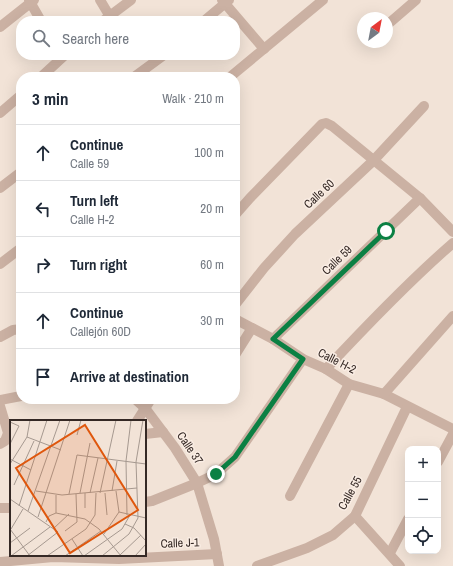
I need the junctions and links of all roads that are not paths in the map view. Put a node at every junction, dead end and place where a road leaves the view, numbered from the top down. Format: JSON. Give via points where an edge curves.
{"nodes":[{"id":1,"x":100,"y":0,"type":"edge"},
{"id":2,"x":131,"y":0,"type":"edge"},
{"id":3,"x":323,"y":0,"type":"edge"},
{"id":4,"x":416,"y":0,"type":"edge"},
{"id":5,"x":31,"y":1,"type":"edge"},
{"id":6,"x":225,"y":1,"type":"edge"},
{"id":7,"x":38,"y":16,"type":"edge"},
{"id":8,"x":105,"y":16,"type":"edge"},
{"id":9,"x":109,"y":16,"type":"edge"},
{"id":10,"x":209,"y":16,"type":"edge"},
{"id":11,"x":237,"y":16,"type":"edge"},
{"id":12,"x":240,"y":19,"type":"edge"},
{"id":13,"x":393,"y":20,"type":"edge"},
{"id":14,"x":0,"y":27,"type":"edge"},
{"id":15,"x":264,"y":49,"type":"junction"},
{"id":16,"x":59,"y":60,"type":"edge"},
{"id":17,"x":157,"y":60,"type":"edge"},
{"id":18,"x":46,"y":72,"type":"edge"},
{"id":19,"x":141,"y":72,"type":"edge"},
{"id":20,"x":236,"y":72,"type":"edge"},
{"id":21,"x":16,"y":99,"type":"edge"},
{"id":22,"x":424,"y":106,"type":"dead end"},
{"id":23,"x":0,"y":113,"type":"edge"},
{"id":24,"x":373,"y":161,"type":"junction"},
{"id":25,"x":16,"y":176,"type":"edge"},
{"id":26,"x":0,"y":188,"type":"edge"},
{"id":27,"x":420,"y":198,"type":"junction"},
{"id":28,"x":240,"y":210,"type":"edge"},
{"id":29,"x":453,"y":232,"type":"edge"},
{"id":30,"x":453,"y":243,"type":"edge"},
{"id":31,"x":16,"y":252,"type":"edge"},
{"id":32,"x":0,"y":264,"type":"edge"},
{"id":33,"x":240,"y":298,"type":"edge"},
{"id":34,"x":453,"y":316,"type":"edge"},
{"id":35,"x":240,"y":322,"type":"edge"},
{"id":36,"x":252,"y":328,"type":"junction"},
{"id":37,"x":16,"y":330,"type":"edge"},
{"id":38,"x":0,"y":337,"type":"edge"},
{"id":39,"x":273,"y":339,"type":"junction"},
{"id":40,"x":240,"y":347,"type":"edge"},
{"id":41,"x":303,"y":359,"type":"junction"},
{"id":42,"x":326,"y":369,"type":"junction"},
{"id":43,"x":349,"y":384,"type":"junction"},
{"id":44,"x":384,"y":394,"type":"junction"},
{"id":45,"x":16,"y":397,"type":"edge"},
{"id":46,"x":0,"y":400,"type":"edge"},
{"id":47,"x":141,"y":404,"type":"edge"},
{"id":48,"x":148,"y":404,"type":"edge"},
{"id":49,"x":0,"y":406,"type":"edge"},
{"id":50,"x":408,"y":407,"type":"junction"},
{"id":51,"x":145,"y":408,"type":"junction"},
{"id":52,"x":139,"y":420,"type":"edge"},
{"id":53,"x":453,"y":429,"type":"edge"},
{"id":54,"x":163,"y":432,"type":"junction"},
{"id":55,"x":146,"y":434,"type":"edge"},
{"id":56,"x":453,"y":434,"type":"edge"},
{"id":57,"x":0,"y":444,"type":"edge"},
{"id":58,"x":441,"y":456,"type":"edge"},
{"id":59,"x":197,"y":483,"type":"junction"},
{"id":60,"x":290,"y":496,"type":"dead end"},
{"id":61,"x":146,"y":502,"type":"edge"},
{"id":62,"x":355,"y":516,"type":"junction"},
{"id":63,"x":405,"y":525,"type":"edge"},
{"id":64,"x":217,"y":554,"type":"junction"},
{"id":65,"x":390,"y":554,"type":"junction"},
{"id":66,"x":53,"y":560,"type":"edge"},
{"id":67,"x":0,"y":562,"type":"edge"},
{"id":68,"x":397,"y":565,"type":"edge"},
{"id":69,"x":219,"y":566,"type":"edge"},
{"id":70,"x":257,"y":566,"type":"edge"}],
"edges":[{"from":1,"to":8,"type":"street"},
{"from":2,"to":9,"type":"street"},
{"from":3,"to":15,"type":"street"},
{"from":4,"to":13,"type":"street"},
{"from":5,"to":7,"type":"street"},
{"from":5,"to":14,"type":"street"},
{"from":6,"to":10,"type":"street"},
{"from":6,"to":11,"type":"street"},
{"from":12,"to":15,"type":"street"},
{"from":15,"to":20,"type":"street"},
{"from":16,"to":18,"type":"street"},
{"from":17,"to":19,"type":"street"},
{"from":21,"to":23,"type":"street"},
{"from":22,"to":24,"type":"street","name":"Calle 60"},
{"from":24,"to":27,"type":"street"},
{"from":24,"to":28,"type":"street","via":[[326,123],[296,150]]},
{"from":24,"to":33,"type":"street","name":"Calle 60","via":[[295,234]]},
{"from":25,"to":26,"type":"street"},
{"from":27,"to":29,"type":"street"},
{"from":27,"to":39,"type":"street","name":"Calle 59"},
{"from":30,"to":42,"type":"street","via":[[426,266]]},
{"from":31,"to":32,"type":"street"},
{"from":34,"to":44,"type":"street"},
{"from":35,"to":36,"type":"street","name":"Calle H-2"},
{"from":36,"to":39,"type":"street","name":"Calle H-2"},
{"from":36,"to":40,"type":"street"},
{"from":37,"to":38,"type":"street"},
{"from":39,"to":41,"type":"street","name":"Calle H-2"},
{"from":41,"to":42,"type":"street","name":"Calle H-2"},
{"from":41,"to":59,"type":"street","via":[[235,457],[216,474]]},
{"from":42,"to":43,"type":"street","name":"Calle H-2"},
{"from":43,"to":44,"type":"street","name":"Calle H-2"},
{"from":43,"to":60,"type":"street"},
{"from":44,"to":50,"type":"street","name":"Calle H-2"},
{"from":45,"to":46,"type":"street"},
{"from":47,"to":51,"type":"street","name":"Calle 37"},
{"from":48,"to":51,"type":"street"},
{"from":49,"to":57,"type":"street","via":[[8,434],[5,441]]},
{"from":50,"to":53,"type":"street","name":"Calle H-2"},
{"from":50,"to":62,"type":"street","name":"Calle 55"},
{"from":51,"to":52,"type":"street"},
{"from":51,"to":54,"type":"street","name":"Calle 37"},
{"from":54,"to":55,"type":"street"},
{"from":54,"to":59,"type":"street","name":"Calle 37"},
{"from":56,"to":58,"type":"street"},
{"from":59,"to":61,"type":"street"},
{"from":59,"to":64,"type":"street","name":"Calle 37"},
{"from":62,"to":65,"type":"street"},
{"from":62,"to":70,"type":"street","name":"Calle 55","via":[[333,535],[314,545]]},
{"from":63,"to":65,"type":"street"},
{"from":64,"to":66,"type":"street","name":"Calle J-1"},
{"from":64,"to":69,"type":"street","name":"Calle 37"},
{"from":65,"to":68,"type":"street"},
{"from":66,"to":67,"type":"street","name":"Calle J-1"}]}
